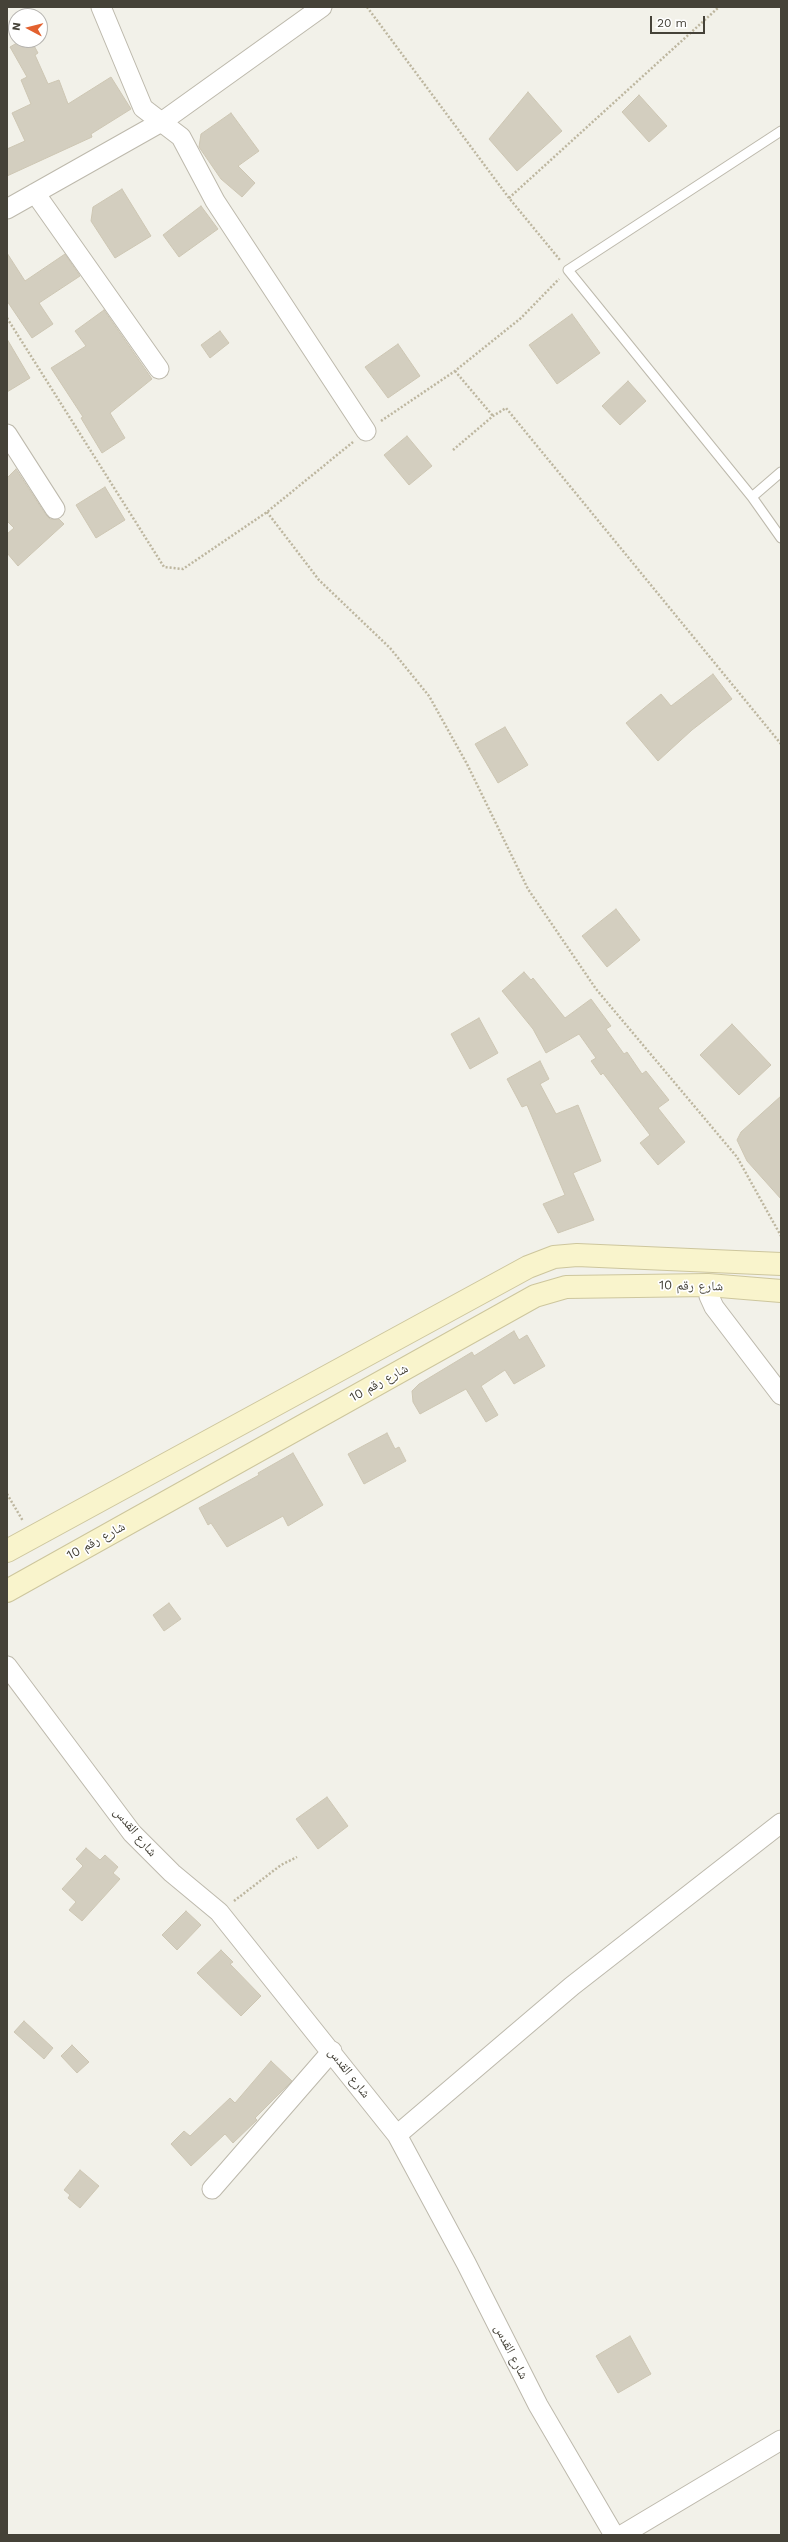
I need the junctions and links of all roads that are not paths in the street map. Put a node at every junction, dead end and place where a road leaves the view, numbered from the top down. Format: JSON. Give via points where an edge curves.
{"nodes":[{"id":1,"x":101,"y":7,"type":"edge"},
{"id":2,"x":322,"y":7,"type":"edge"},
{"id":3,"x":163,"y":121,"type":"junction"},
{"id":4,"x":781,"y":131,"type":"edge"},
{"id":5,"x":35,"y":193,"type":"junction"},
{"id":6,"x":7,"y":209,"type":"edge"},
{"id":7,"x":159,"y":369,"type":"dead end"},
{"id":8,"x":366,"y":430,"type":"dead end"},
{"id":9,"x":7,"y":434,"type":"edge"},
{"id":10,"x":781,"y":472,"type":"edge"},
{"id":11,"x":752,"y":497,"type":"junction"},
{"id":12,"x":55,"y":509,"type":"dead end"},
{"id":13,"x":781,"y":538,"type":"edge"},
{"id":14,"x":781,"y":1264,"type":"edge"},
{"id":15,"x":708,"y":1284,"type":"junction"},
{"id":16,"x":781,"y":1291,"type":"edge"},
{"id":17,"x":781,"y":1395,"type":"edge"},
{"id":18,"x":7,"y":1551,"type":"edge"},
{"id":19,"x":7,"y":1591,"type":"edge"},
{"id":20,"x":7,"y":1666,"type":"edge"},
{"id":21,"x":781,"y":1823,"type":"edge"},
{"id":22,"x":332,"y":2051,"type":"junction"},
{"id":23,"x":397,"y":2135,"type":"junction"},
{"id":24,"x":212,"y":2189,"type":"dead end"},
{"id":25,"x":781,"y":2440,"type":"edge"},
{"id":26,"x":614,"y":2535,"type":"edge"},
{"id":27,"x":622,"y":2535,"type":"edge"}],
"edges":[{"from":1,"to":3,"type":"street","via":[[143,108]]},
{"from":2,"to":3,"type":"street"},
{"from":3,"to":5,"type":"street"},
{"from":3,"to":8,"type":"street","via":[[181,137],[220,207]]},
{"from":4,"to":11,"type":"lane","via":[[568,270]]},
{"from":5,"to":6,"type":"street"},
{"from":5,"to":7,"type":"street"},
{"from":9,"to":12,"type":"street"},
{"from":10,"to":11,"type":"lane"},
{"from":11,"to":13,"type":"lane"},
{"from":14,"to":18,"type":"main road","name":"شارع رقم 10","via":[[554,1256],[528,1266],[32,1535]]},
{"from":15,"to":16,"type":"main road","name":"شارع رقم 10"},
{"from":15,"to":17,"type":"street","via":[[709,1296],[714,1307]]},
{"from":15,"to":19,"type":"main road","name":"شارع رقم 10","via":[[566,1288],[535,1296]]},
{"from":20,"to":22,"type":"street","name":"شارع القدس","via":[[132,1833],[172,1873],[220,1912]]},
{"from":21,"to":23,"type":"street","via":[[572,1986]]},
{"from":22,"to":23,"type":"street","name":"شارع القدس"},
{"from":22,"to":24,"type":"street"},
{"from":23,"to":26,"type":"street","name":"شارع القدس","via":[[538,2405]]},
{"from":25,"to":27,"type":"street"}]}
